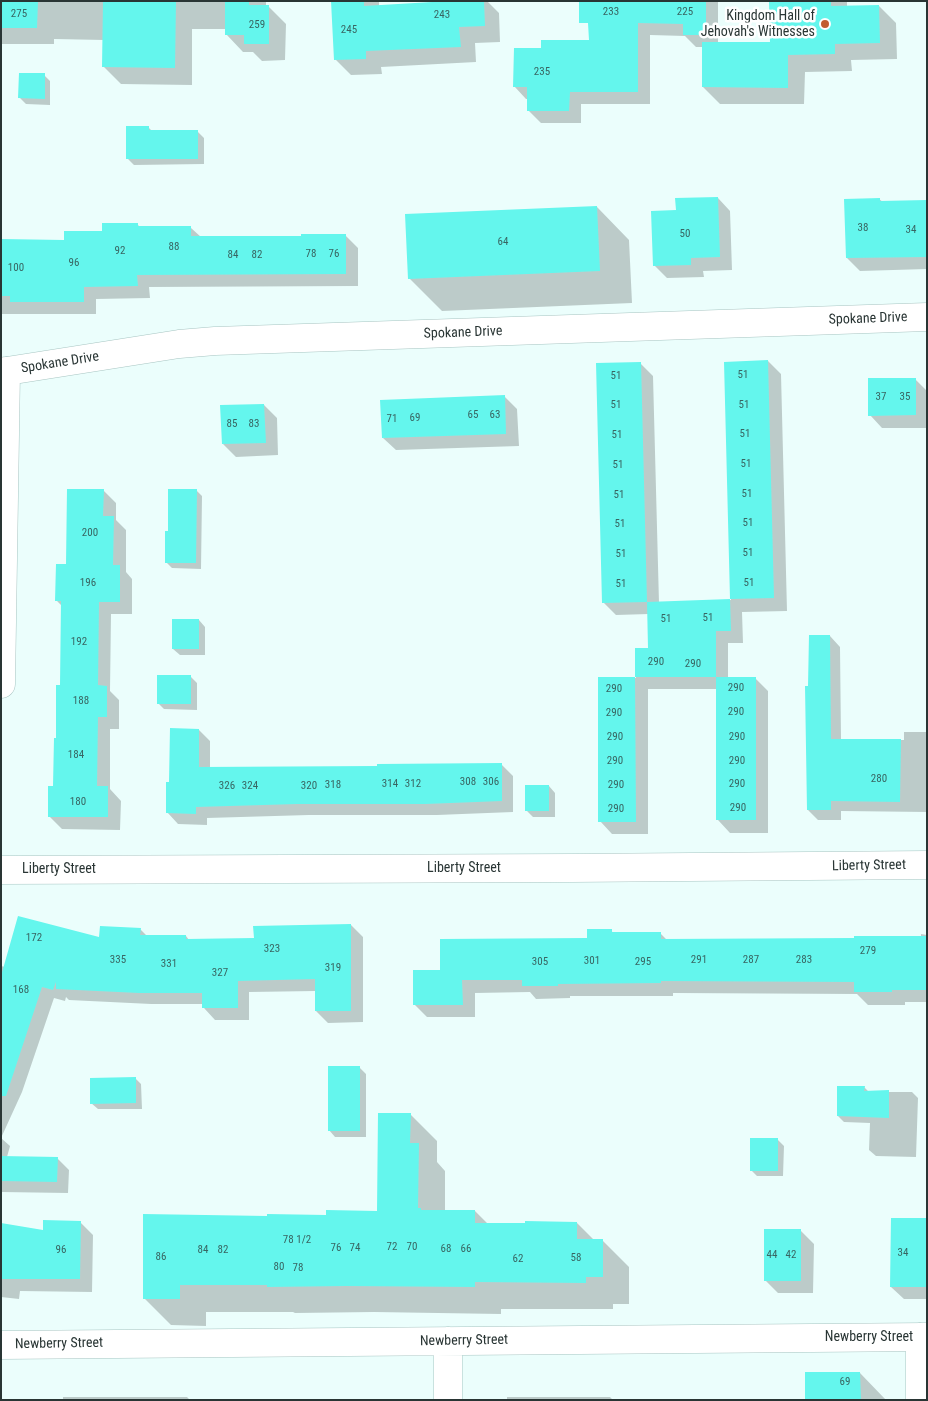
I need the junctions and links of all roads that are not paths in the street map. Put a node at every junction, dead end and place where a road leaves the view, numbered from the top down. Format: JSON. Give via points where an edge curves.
{"nodes":[{"id":1,"x":927,"y":317,"type":"edge"},
{"id":2,"x":3,"y":371,"type":"edge"},
{"id":3,"x":1,"y":684,"type":"edge"},
{"id":4,"x":927,"y":865,"type":"edge"},
{"id":5,"x":1,"y":870,"type":"edge"},
{"id":6,"x":924,"y":1337,"type":"edge"},
{"id":7,"x":448,"y":1341,"type":"junction"},
{"id":8,"x":1,"y":1345,"type":"edge"},
{"id":9,"x":448,"y":1400,"type":"edge"},
{"id":10,"x":920,"y":1400,"type":"edge"}],
"edges":[{"from":1,"to":2,"type":"street","name":"Spokane Drive","via":[[215,341]]},
{"from":2,"to":3,"type":"street"},
{"from":4,"to":5,"type":"street","name":"Liberty Street"},
{"from":6,"to":7,"type":"street","name":"Newberry Street"},
{"from":6,"to":10,"type":"street"},
{"from":7,"to":8,"type":"street","name":"Newberry Street"},
{"from":7,"to":9,"type":"street"}]}
